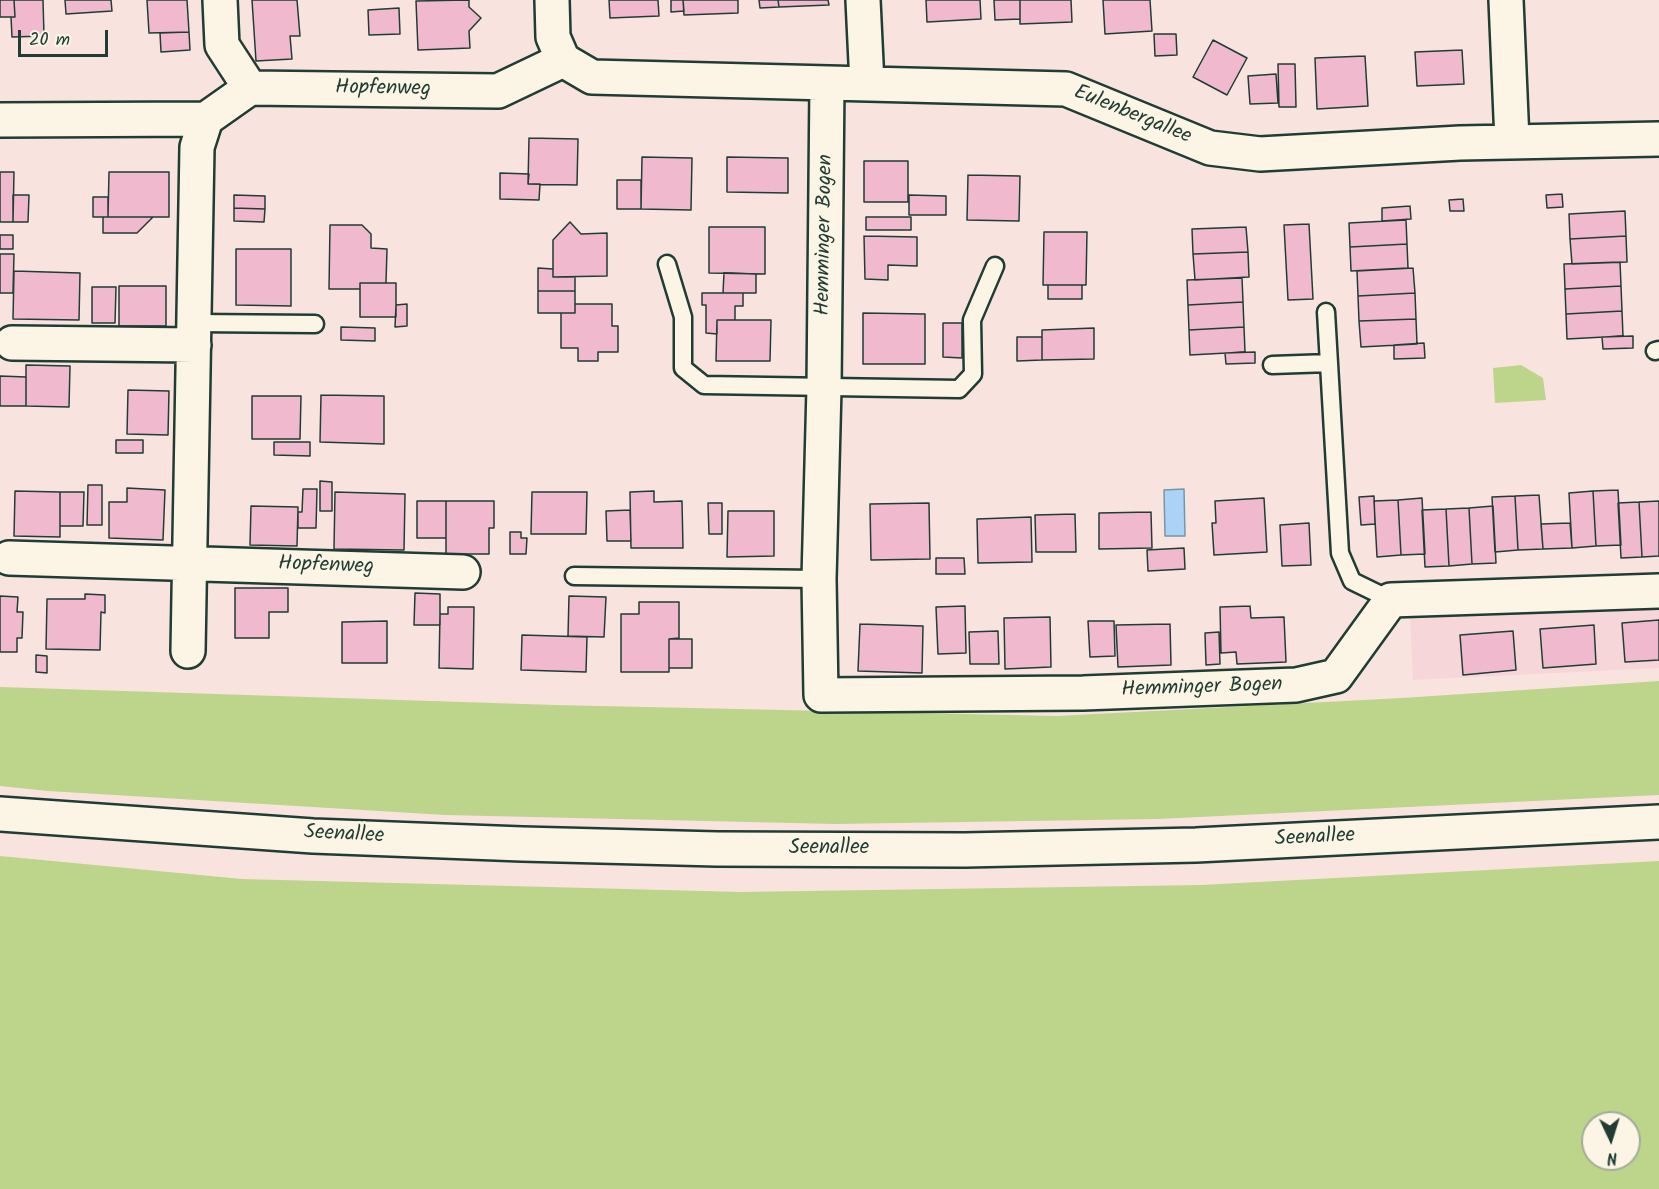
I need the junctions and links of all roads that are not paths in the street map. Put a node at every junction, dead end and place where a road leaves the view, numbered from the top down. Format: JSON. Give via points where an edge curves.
{"nodes":[{"id":1,"x":220,"y":0,"type":"edge"},
{"id":2,"x":552,"y":0,"type":"edge"},
{"id":3,"x":863,"y":0,"type":"edge"},
{"id":4,"x":1506,"y":0,"type":"edge"},
{"id":5,"x":563,"y":60,"type":"junction"},
{"id":6,"x":827,"y":83,"type":"junction"},
{"id":7,"x":867,"y":84,"type":"junction"},
{"id":8,"x":250,"y":88,"type":"junction"},
{"id":9,"x":206,"y":119,"type":"junction"},
{"id":10,"x":0,"y":120,"type":"edge"},
{"id":11,"x":1659,"y":139,"type":"edge"},
{"id":12,"x":1512,"y":141,"type":"junction"},
{"id":13,"x":666,"y":264,"type":"dead end"},
{"id":14,"x":995,"y":266,"type":"dead end"},
{"id":15,"x":1326,"y":312,"type":"dead end"},
{"id":16,"x":315,"y":324,"type":"dead end"},
{"id":17,"x":194,"y":334,"type":"junction"},
{"id":18,"x":12,"y":343,"type":"dead end"},
{"id":19,"x":1329,"y":363,"type":"junction"},
{"id":20,"x":1272,"y":365,"type":"dead end"},
{"id":21,"x":824,"y":388,"type":"junction"},
{"id":22,"x":9,"y":558,"type":"dead end"},
{"id":23,"x":190,"y":562,"type":"junction"},
{"id":24,"x":463,"y":572,"type":"dead end"},
{"id":25,"x":573,"y":576,"type":"dead end"},
{"id":26,"x":819,"y":579,"type":"junction"},
{"id":27,"x":1659,"y":591,"type":"edge"},
{"id":28,"x":1391,"y":600,"type":"junction"},
{"id":29,"x":188,"y":651,"type":"dead end"},
{"id":30,"x":0,"y":814,"type":"edge"},
{"id":31,"x":1659,"y":822,"type":"edge"}],
"edges":[{"from":1,"to":8,"type":"street","via":[[222,45]]},
{"from":2,"to":5,"type":"street","via":[[553,37]]},
{"from":3,"to":7,"type":"street"},
{"from":4,"to":12,"type":"street"},
{"from":5,"to":6,"type":"street","name":"Eulenbergallee","via":[[592,77]]},
{"from":5,"to":8,"type":"street","name":"Hopfenweg","via":[[498,91]]},
{"from":6,"to":7,"type":"street","name":"Eulenbergallee"},
{"from":6,"to":21,"type":"street","name":"Hemminger Bogen"},
{"from":7,"to":12,"type":"street","name":"Eulenbergallee","via":[[1066,89],[1210,148],[1260,154]]},
{"from":8,"to":9,"type":"street"},
{"from":9,"to":10,"type":"street"},
{"from":9,"to":17,"type":"street","via":[[198,147]]},
{"from":11,"to":12,"type":"street","name":"Eulenbergallee"},
{"from":13,"to":21,"type":"lane","via":[[683,317],[683,368],[704,385]]},
{"from":14,"to":21,"type":"lane","via":[[972,320],[973,374],[959,389]]},
{"from":15,"to":19,"type":"lane"},
{"from":16,"to":17,"type":"lane"},
{"from":17,"to":18,"type":"street"},
{"from":17,"to":23,"type":"street"},
{"from":19,"to":20,"type":"lane"},
{"from":19,"to":28,"type":"lane","via":[[1340,553],[1352,581]]},
{"from":21,"to":26,"type":"street","name":"Hemminger Bogen"},
{"from":22,"to":23,"type":"street","name":"Hopfenweg"},
{"from":23,"to":24,"type":"street","name":"Hopfenweg"},
{"from":23,"to":29,"type":"street"},
{"from":25,"to":26,"type":"lane"},
{"from":26,"to":28,"type":"street","name":"Hemminger Bogen","via":[[821,696],[1083,693],[1296,685],[1336,676]]},
{"from":27,"to":28,"type":"street"},
{"from":30,"to":31,"type":"street","name":"Seenallee","via":[[313,836],[717,849],[965,850],[1196,845]]}]}
